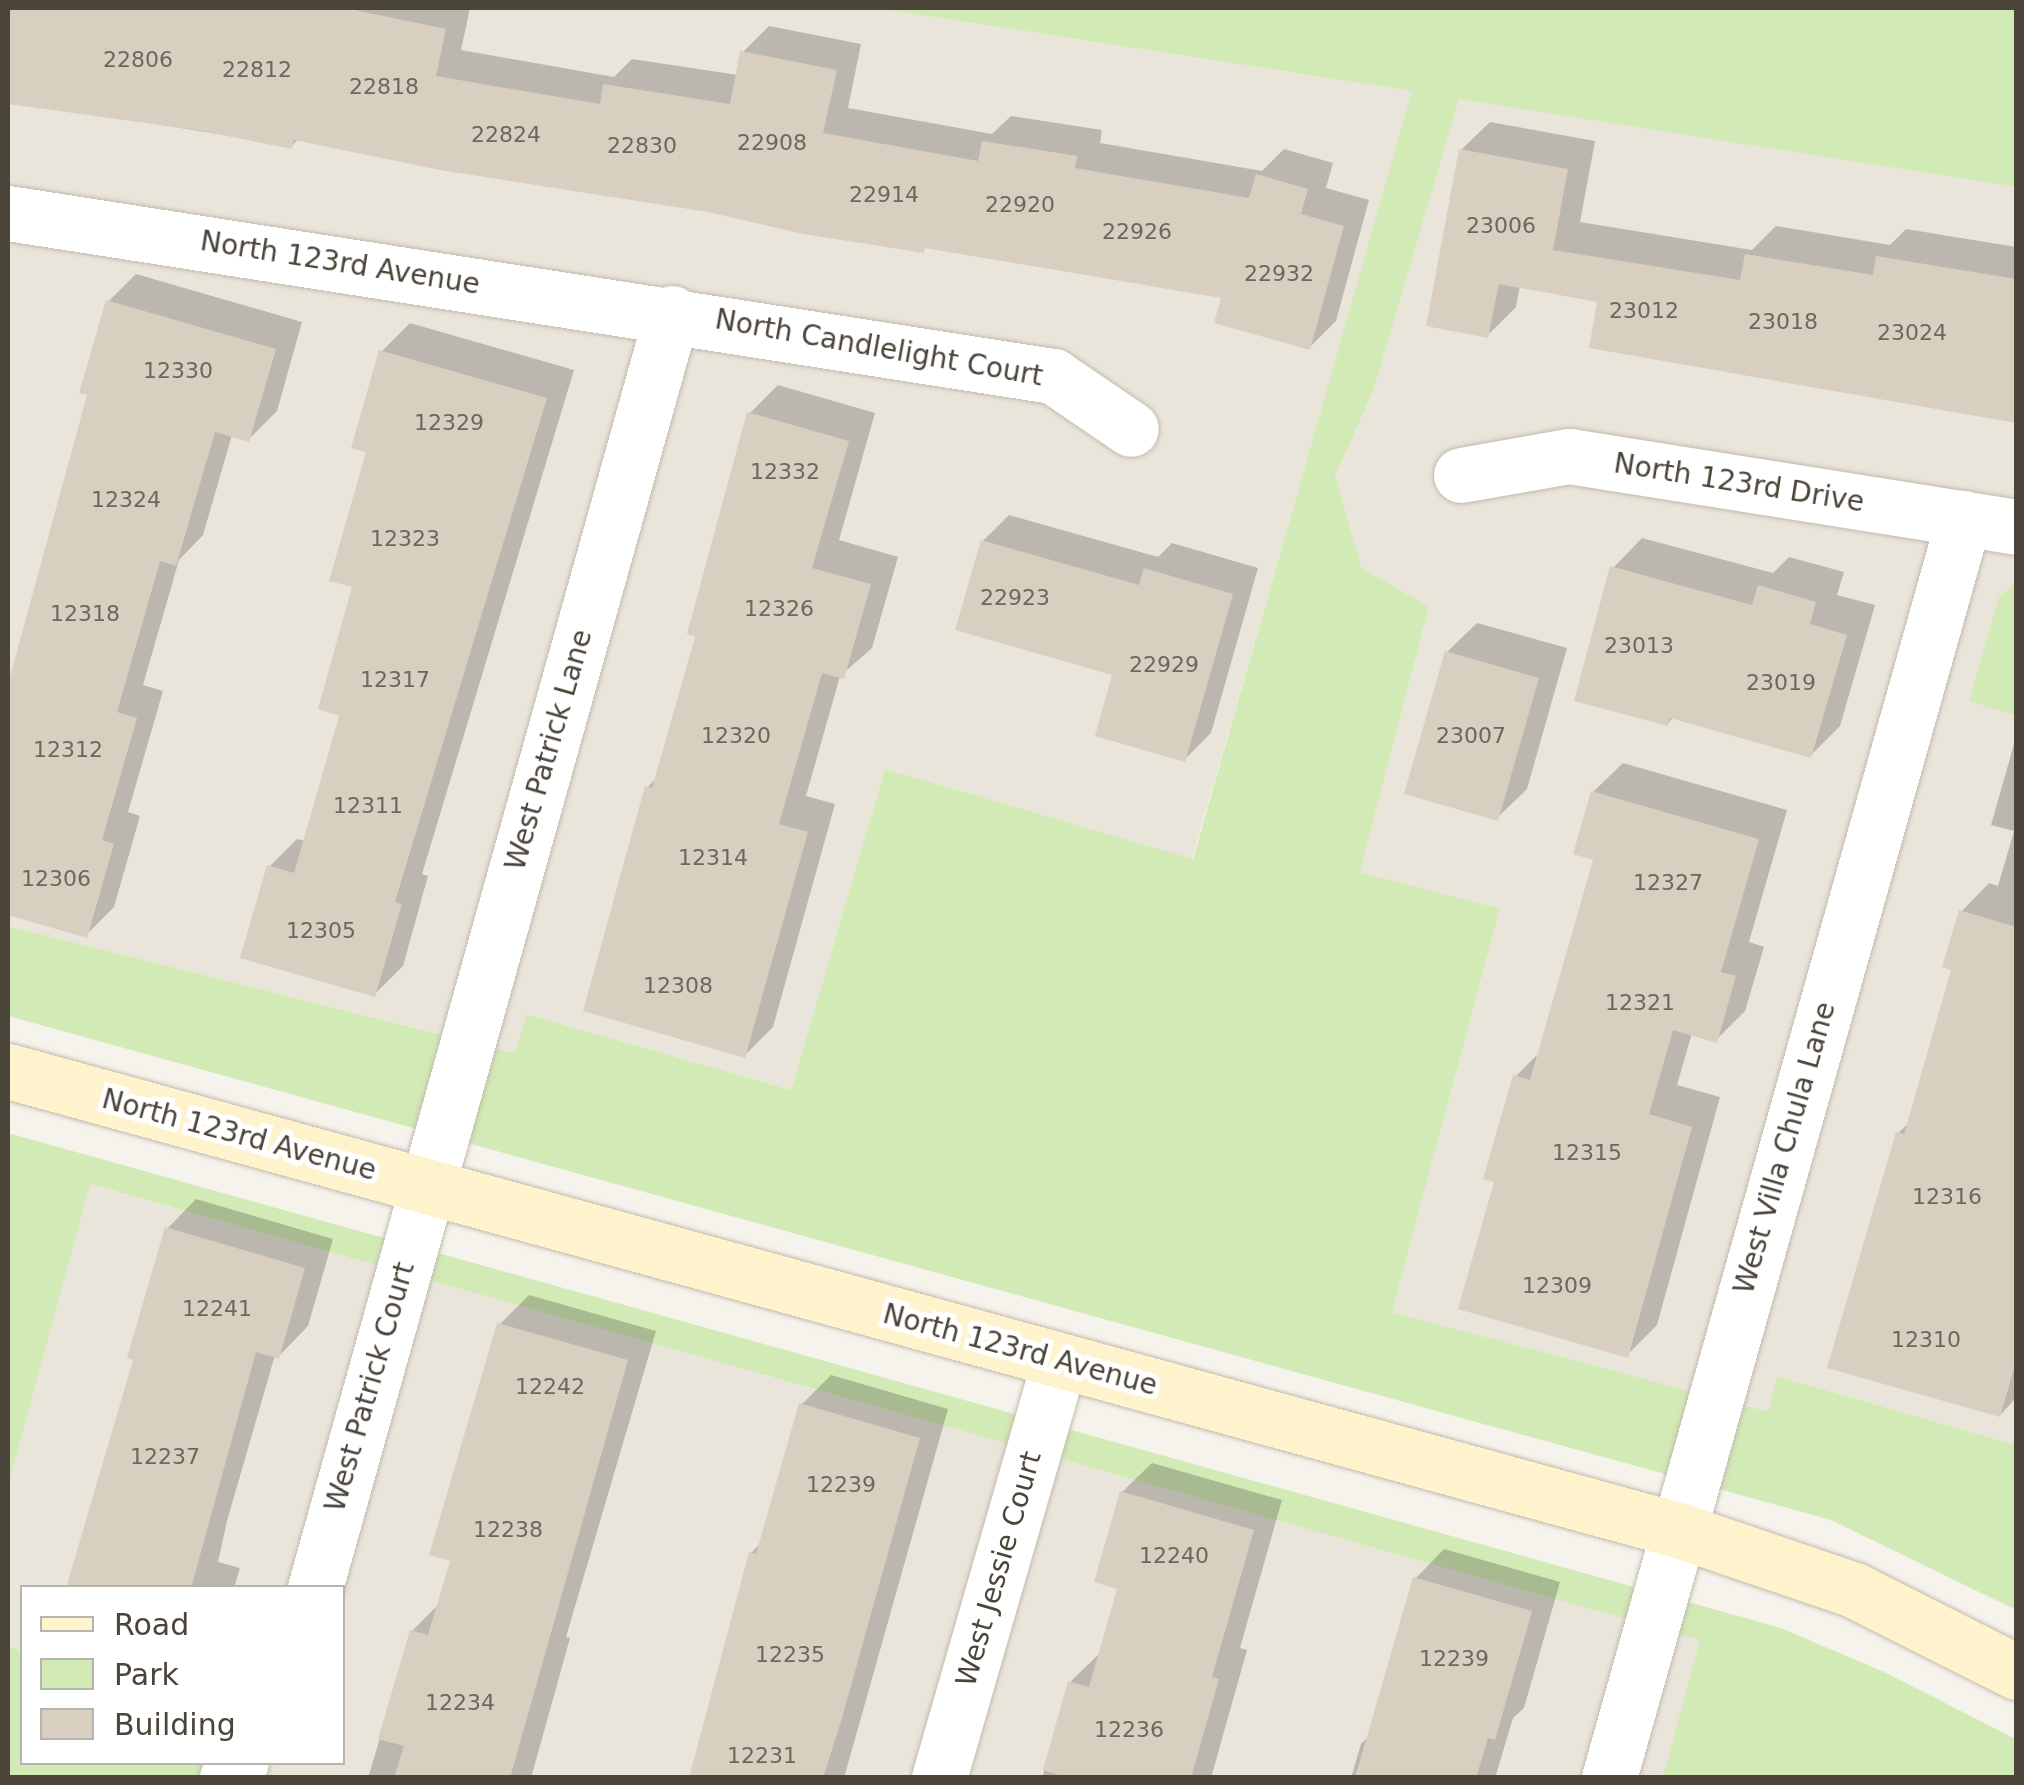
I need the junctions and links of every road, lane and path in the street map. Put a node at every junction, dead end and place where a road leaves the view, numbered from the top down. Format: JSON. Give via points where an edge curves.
{"nodes":[{"id":1,"x":10,"y":226,"type":"edge"},
{"id":2,"x":672,"y":313,"type":"junction"},
{"id":3,"x":1131,"y":430,"type":"dead end"},
{"id":4,"x":1461,"y":475,"type":"dead end"},
{"id":5,"x":1964,"y":518,"type":"junction"},
{"id":6,"x":2016,"y":527,"type":"edge"},
{"id":7,"x":8,"y":1071,"type":"edge"},
{"id":8,"x":426,"y":1187,"type":"junction"},
{"id":9,"x":1059,"y":1361,"type":"junction"},
{"id":10,"x":1678,"y":1530,"type":"junction"},
{"id":11,"x":315,"y":1585,"type":"edge"},
{"id":12,"x":2016,"y":1672,"type":"edge"},
{"id":13,"x":938,"y":1778,"type":"edge"},
{"id":14,"x":1609,"y":1778,"type":"edge"}],
"edges":[{"from":1,"to":2,"type":"street","name":"North 123rd Avenue"},
{"from":2,"to":3,"type":"street","name":"North Candlelight Court","via":[[1053,376]]},
{"from":2,"to":8,"type":"street","name":"West Patrick Lane"},
{"from":4,"to":5,"type":"street","name":"North 123rd Drive","via":[[1569,456]]},
{"from":5,"to":6,"type":"street","name":"North 123rd Drive"},
{"from":5,"to":10,"type":"street","name":"West Villa Chula Lane"},
{"from":7,"to":8,"type":"street","name":"North 123rd Avenue"},
{"from":8,"to":9,"type":"street","name":"North 123rd Avenue"},
{"from":8,"to":11,"type":"street","name":"West Patrick Court"},
{"from":9,"to":10,"type":"street","name":"North 123rd Avenue"},
{"from":9,"to":13,"type":"street","name":"West Jessie Court"},
{"from":10,"to":12,"type":"street","name":"North 123rd Avenue","via":[[1854,1590]]},
{"from":10,"to":14,"type":"street","name":"West Villa Chula Lane"}]}
